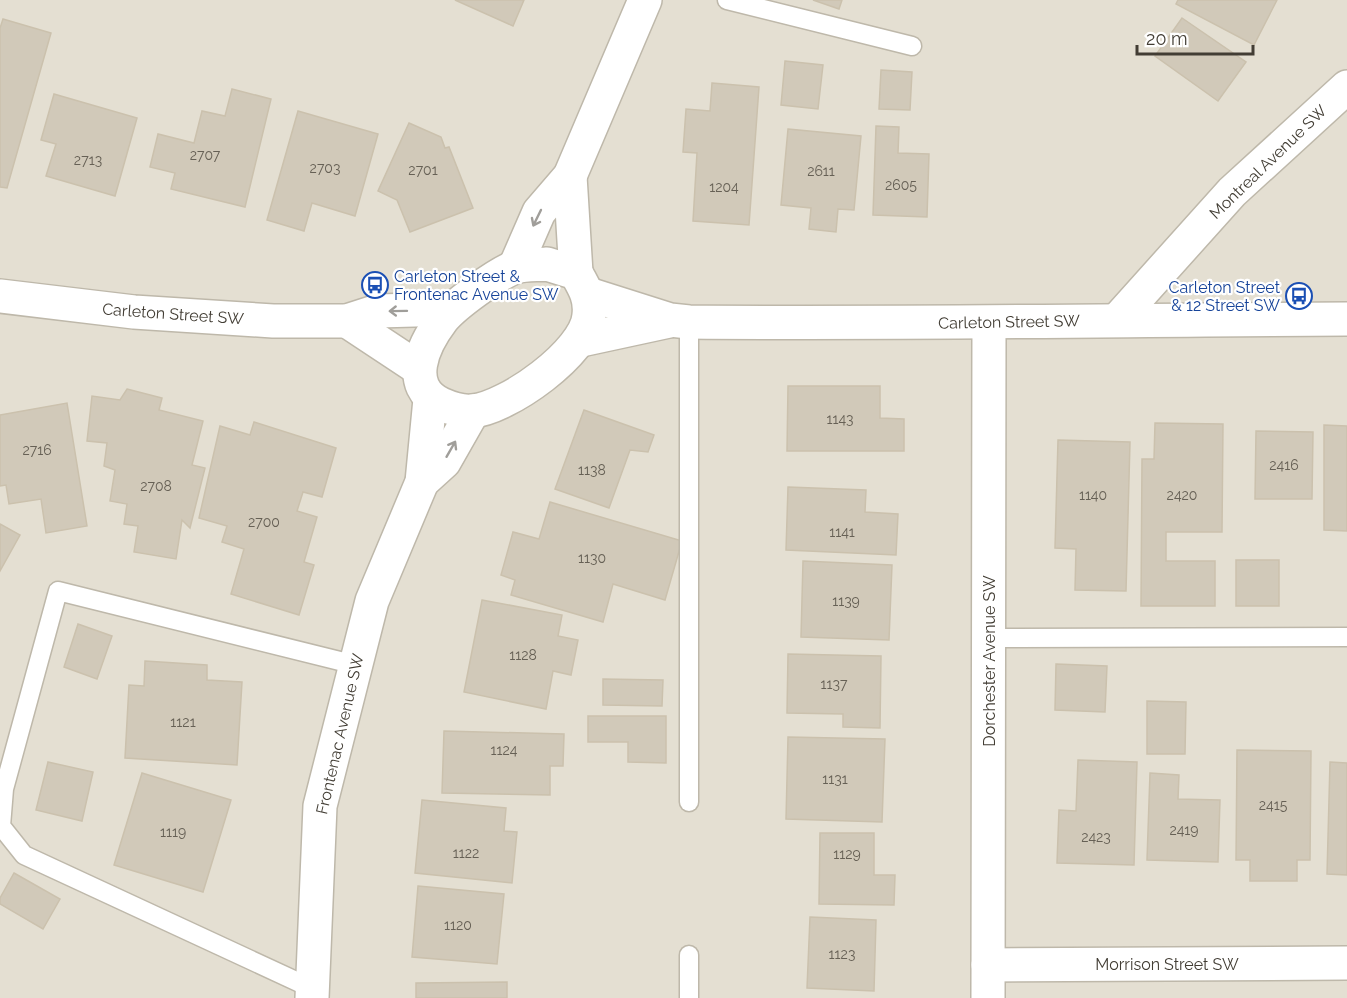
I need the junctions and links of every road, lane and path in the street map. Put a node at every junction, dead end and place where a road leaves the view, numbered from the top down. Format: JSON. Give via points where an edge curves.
{"nodes":[{"id":1,"x":645,"y":0,"type":"edge"},
{"id":2,"x":727,"y":0,"type":"edge"},
{"id":3,"x":912,"y":46,"type":"dead end"},
{"id":4,"x":1347,"y":87,"type":"edge"},
{"id":5,"x":570,"y":176,"type":"junction"},
{"id":6,"x":515,"y":267,"type":"junction"},
{"id":7,"x":582,"y":284,"type":"junction"},
{"id":8,"x":0,"y":296,"type":"edge"},
{"id":9,"x":451,"y":309,"type":"junction"},
{"id":10,"x":1118,"y":319,"type":"junction"},
{"id":11,"x":1347,"y":319,"type":"edge"},
{"id":12,"x":347,"y":321,"type":"junction"},
{"id":13,"x":680,"y":321,"type":"junction"},
{"id":14,"x":989,"y":324,"type":"junction"},
{"id":15,"x":580,"y":340,"type":"junction"},
{"id":16,"x":418,"y":368,"type":"junction"},
{"id":17,"x":430,"y":399,"type":"junction"},
{"id":18,"x":473,"y":411,"type":"junction"},
{"id":19,"x":422,"y":482,"type":"junction"},
{"id":20,"x":989,"y":638,"type":"junction"},
{"id":21,"x":1347,"y":638,"type":"edge"},
{"id":22,"x":356,"y":665,"type":"junction"},
{"id":23,"x":689,"y":802,"type":"dead end"},
{"id":24,"x":689,"y":955,"type":"dead end"},
{"id":25,"x":1347,"y":963,"type":"edge"},
{"id":26,"x":988,"y":965,"type":"junction"},
{"id":27,"x":312,"y":993,"type":"edge"},
{"id":28,"x":689,"y":998,"type":"edge"},
{"id":29,"x":988,"y":998,"type":"edge"}],
"edges":[{"from":1,"to":5,"type":"street"},
{"from":2,"to":3,"type":"lane"},
{"from":4,"to":10,"type":"street","name":"Montreal Avenue SW","via":[[1232,192]]},
{"from":5,"to":6,"type":"street","one_way":true,"via":[[539,212]]},
{"from":5,"to":7,"type":"street"},
{"from":6,"to":7,"type":"street","via":[[547,264]]},
{"from":6,"to":9,"type":"street"},
{"from":7,"to":13,"type":"street","name":"Carleton Street SW"},
{"from":7,"to":15,"type":"street","via":[[590,317]]},
{"from":8,"to":12,"type":"street","name":"Carleton Street SW","via":[[63,306],[198,317]]},
{"from":9,"to":12,"type":"street","name":"Carleton Street SW","one_way":true,"via":[[378,311]]},
{"from":9,"to":16,"type":"street","via":[[429,337]]},
{"from":10,"to":11,"type":"street","name":"Carleton Street SW"},
{"from":10,"to":14,"type":"street","name":"Carleton Street SW"},
{"from":12,"to":16,"type":"street"},
{"from":13,"to":14,"type":"street","name":"Carleton Street SW"},
{"from":13,"to":15,"type":"street","name":"Carleton Street SW"},
{"from":13,"to":23,"type":"lane"},
{"from":14,"to":20,"type":"street","name":"Dorchester Avenue SW"},
{"from":15,"to":18,"type":"street","via":[[554,368],[517,394]]},
{"from":16,"to":17,"type":"street","via":[[420,385]]},
{"from":17,"to":18,"type":"street","via":[[451,409]]},
{"from":17,"to":19,"type":"street","name":"Frontenac Avenue SW"},
{"from":19,"to":18,"type":"street","name":"Frontenac Avenue SW","one_way":true,"via":[[444,462]]},
{"from":19,"to":22,"type":"street","name":"Frontenac Avenue SW","via":[[372,601]]},
{"from":20,"to":21,"type":"lane"},
{"from":20,"to":26,"type":"street","name":"Dorchester Avenue SW"},
{"from":22,"to":27,"type":"street","name":"Frontenac Avenue SW","via":[[320,806]]},
{"from":22,"to":27,"type":"lane","via":[[58,591],[4,789],[1,826],[24,855]]},
{"from":24,"to":28,"type":"lane"},
{"from":25,"to":26,"type":"street","name":"Morrison Street SW"},
{"from":26,"to":29,"type":"street","name":"Dorchester Avenue SW"}]}
